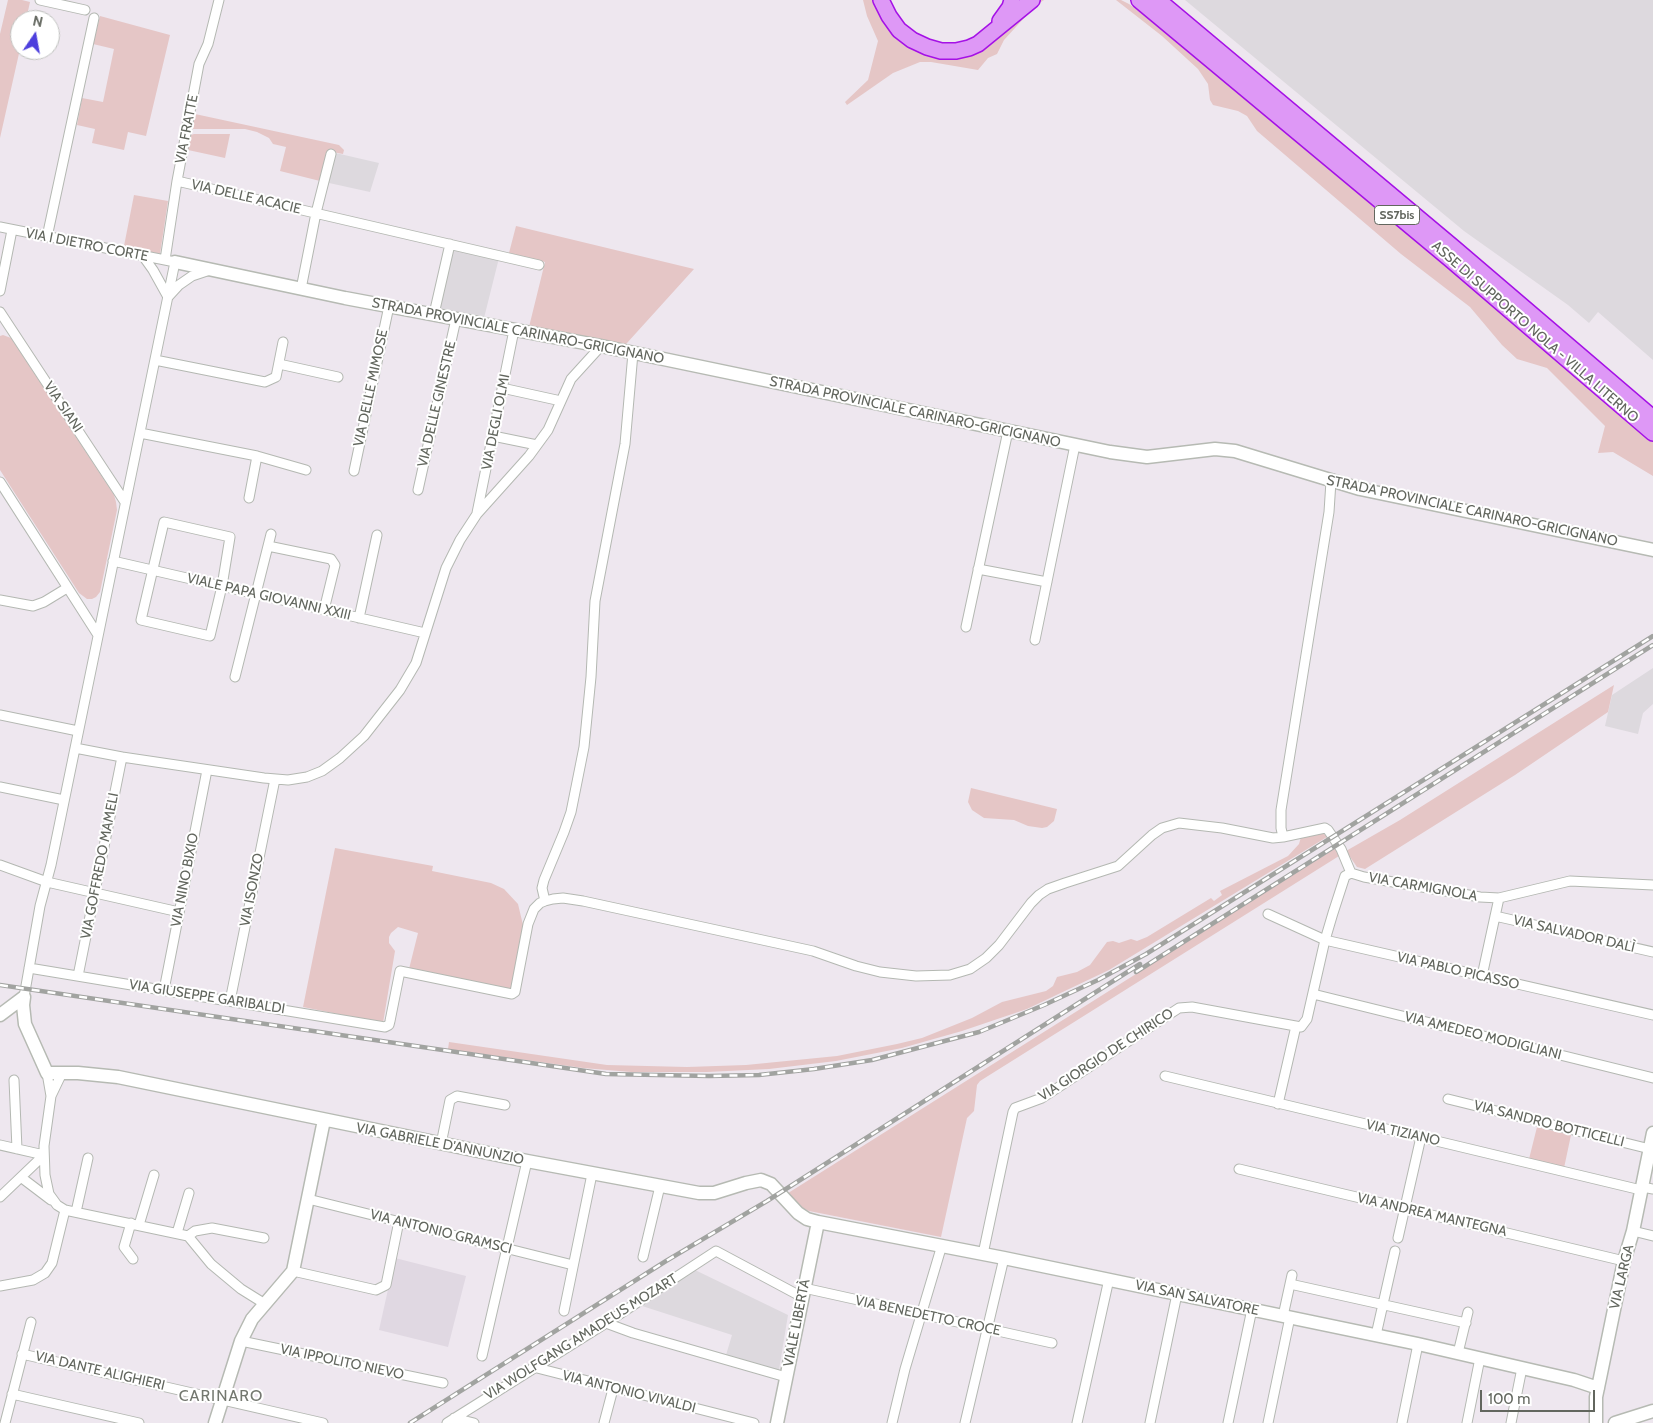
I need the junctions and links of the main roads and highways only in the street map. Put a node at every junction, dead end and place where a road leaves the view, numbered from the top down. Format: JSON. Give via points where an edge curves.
{"nodes":[{"id":1,"x":882,"y":0,"type":"edge"},
{"id":2,"x":1012,"y":0,"type":"edge"},
{"id":3,"x":1032,"y":0,"type":"edge"},
{"id":4,"x":1127,"y":0,"type":"edge"},
{"id":5,"x":1139,"y":0,"type":"edge"},
{"id":6,"x":1158,"y":0,"type":"edge"},
{"id":7,"x":1171,"y":27,"type":"junction"},
{"id":8,"x":987,"y":38,"type":"junction"},
{"id":9,"x":1653,"y":418,"type":"edge"},
{"id":10,"x":1653,"y":433,"type":"edge"}],
"edges":[{"from":1,"to":8,"type":"highway","via":[[899,30],[927,47],[956,51]]},
{"from":2,"to":8,"type":"highway"},
{"from":3,"to":8,"type":"highway"},
{"from":4,"to":7,"type":"highway"},
{"from":5,"to":7,"type":"highway","name":"ASSE DI SUPPORTO NOLA - VILLA LITERNO","number":"SS7bis"},
{"from":6,"to":9,"type":"highway","name":"ASSE DI SUPPORTO NOLA - VILLA LITERNO","number":"SS7bis"},
{"from":7,"to":10,"type":"highway","name":"ASSE DI SUPPORTO NOLA - VILLA LITERNO","number":"SS7bis"}]}
